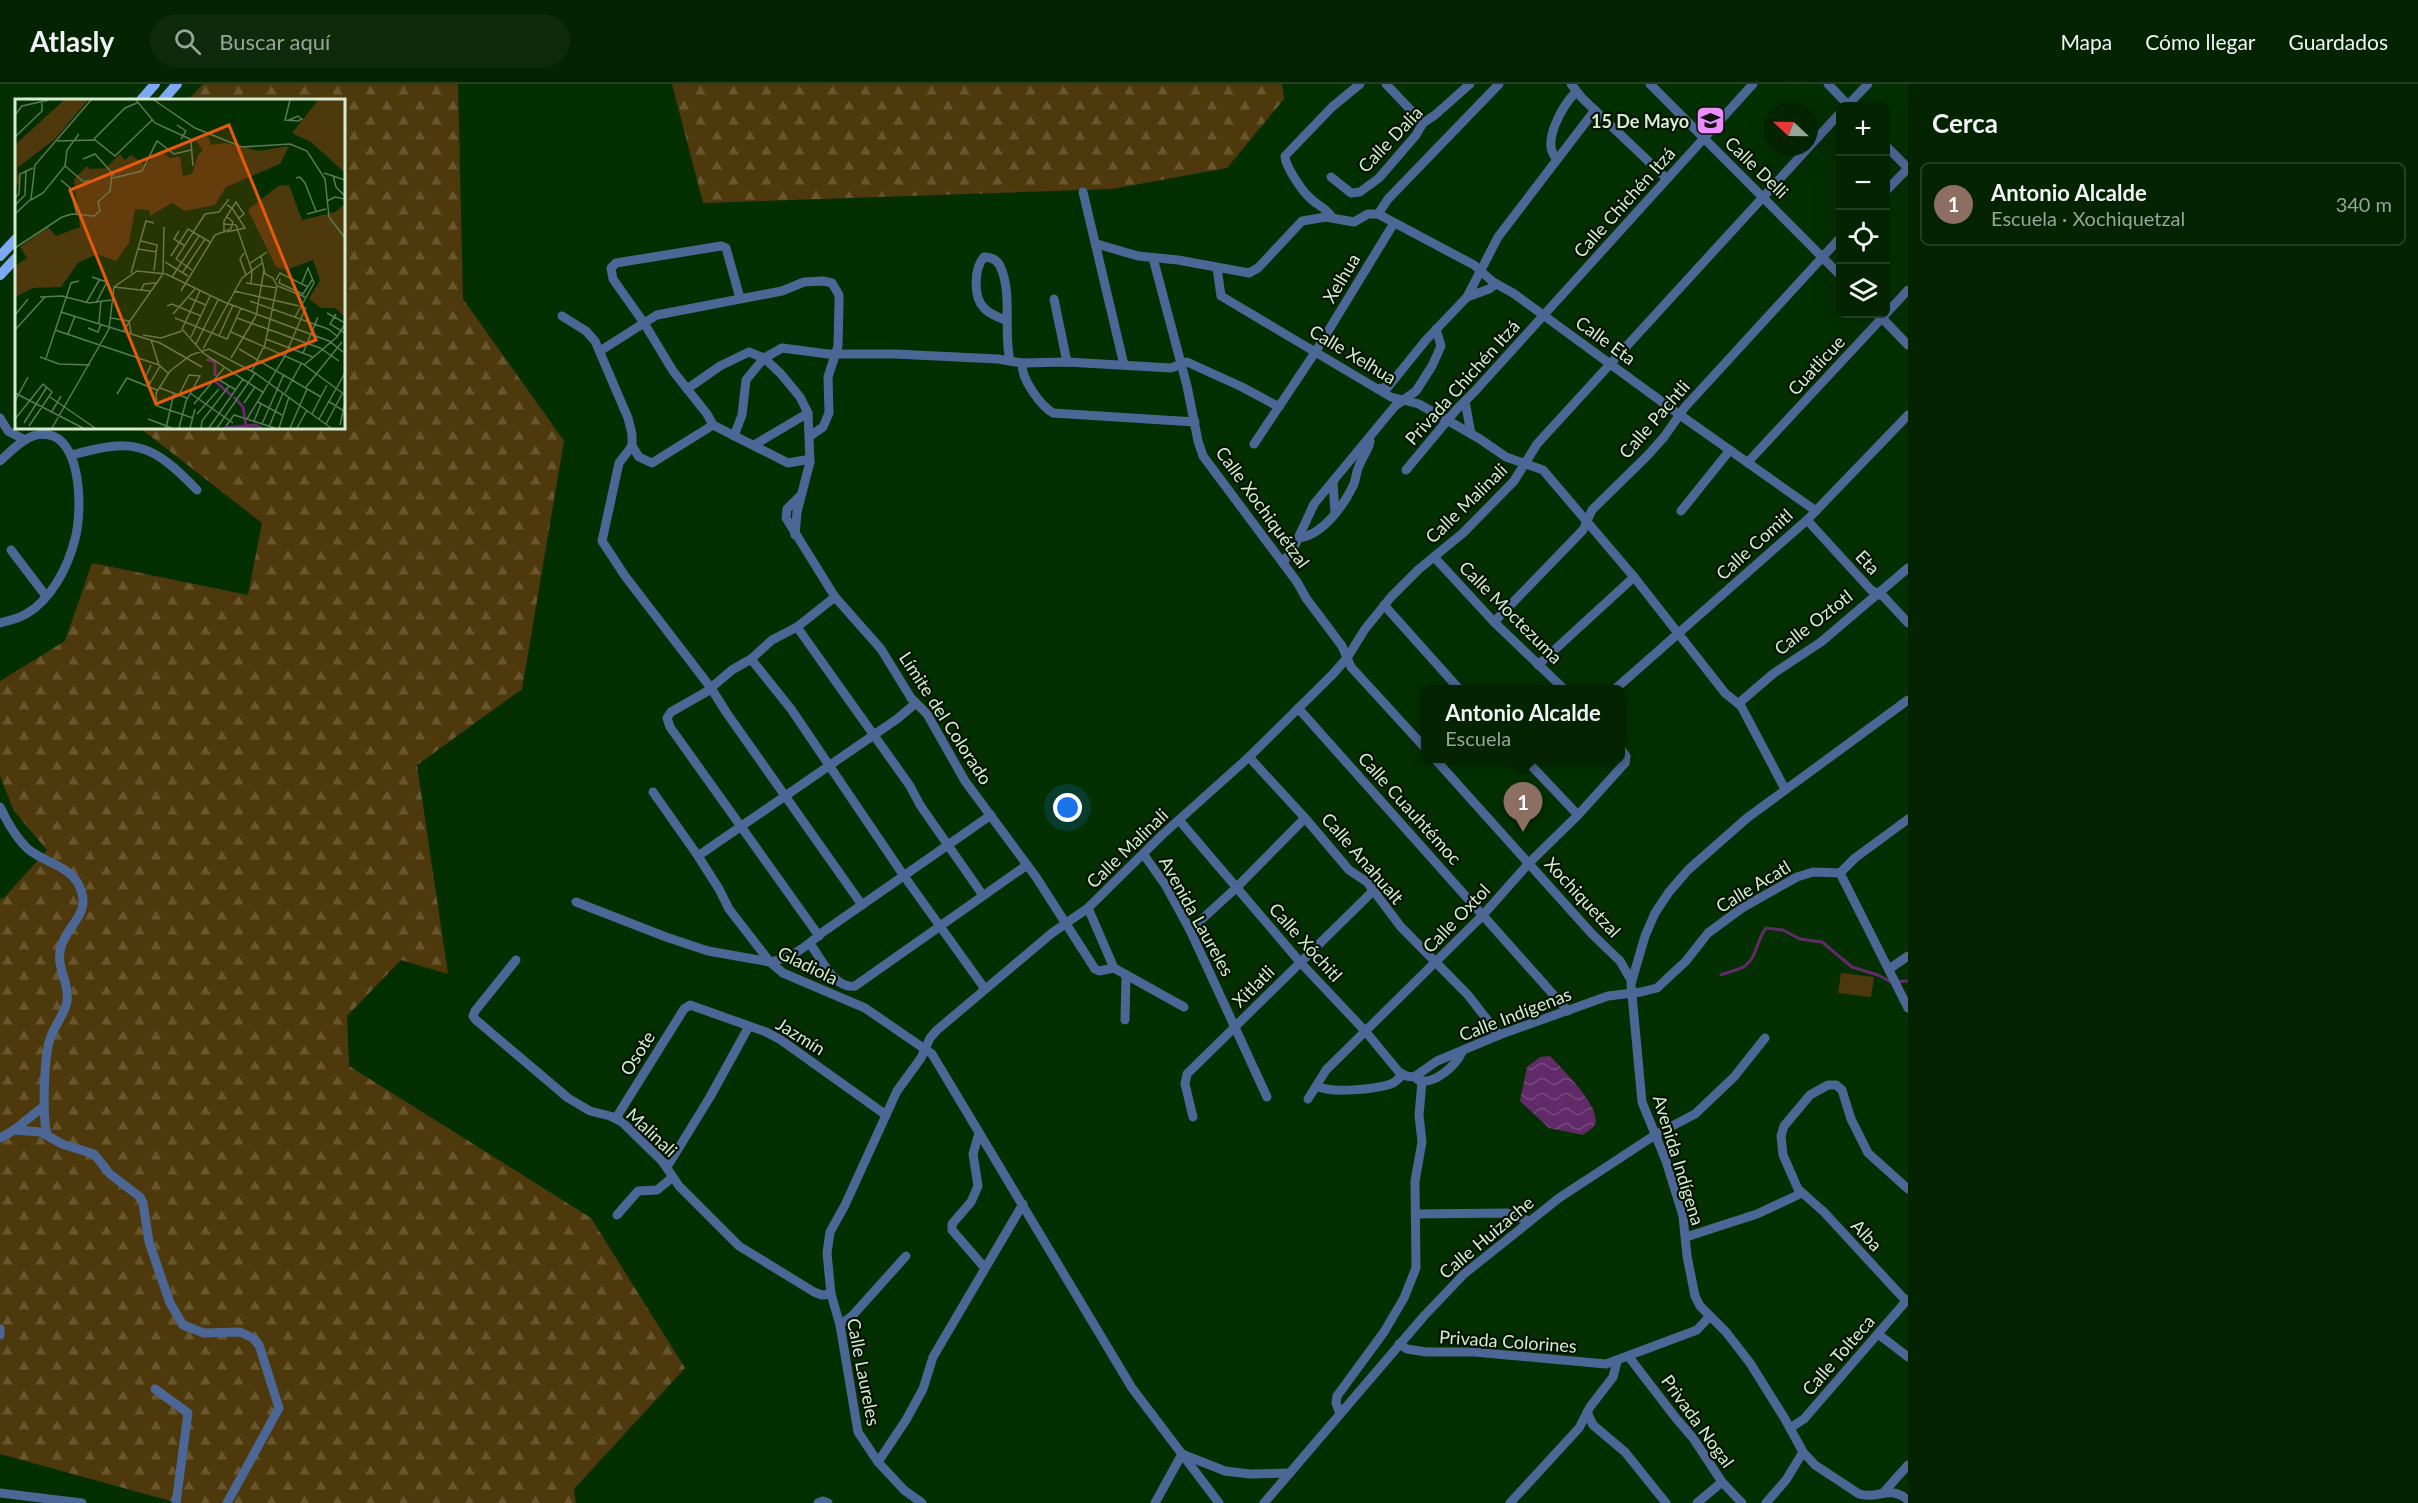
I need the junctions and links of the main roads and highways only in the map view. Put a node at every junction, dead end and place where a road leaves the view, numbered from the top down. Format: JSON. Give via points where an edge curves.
{"nodes":[{"id":1,"x":155,"y":84,"type":"edge"},
{"id":2,"x":177,"y":84,"type":"edge"},
{"id":3,"x":142,"y":99,"type":"edge"},
{"id":4,"x":164,"y":99,"type":"edge"},
{"id":5,"x":15,"y":240,"type":"edge"},
{"id":6,"x":0,"y":256,"type":"edge"},
{"id":7,"x":15,"y":259,"type":"edge"},
{"id":8,"x":0,"y":275,"type":"edge"}],
"edges":[{"from":1,"to":3,"type":"main road"},
{"from":2,"to":4,"type":"main road"},
{"from":5,"to":6,"type":"main road"},
{"from":7,"to":8,"type":"main road"}]}
